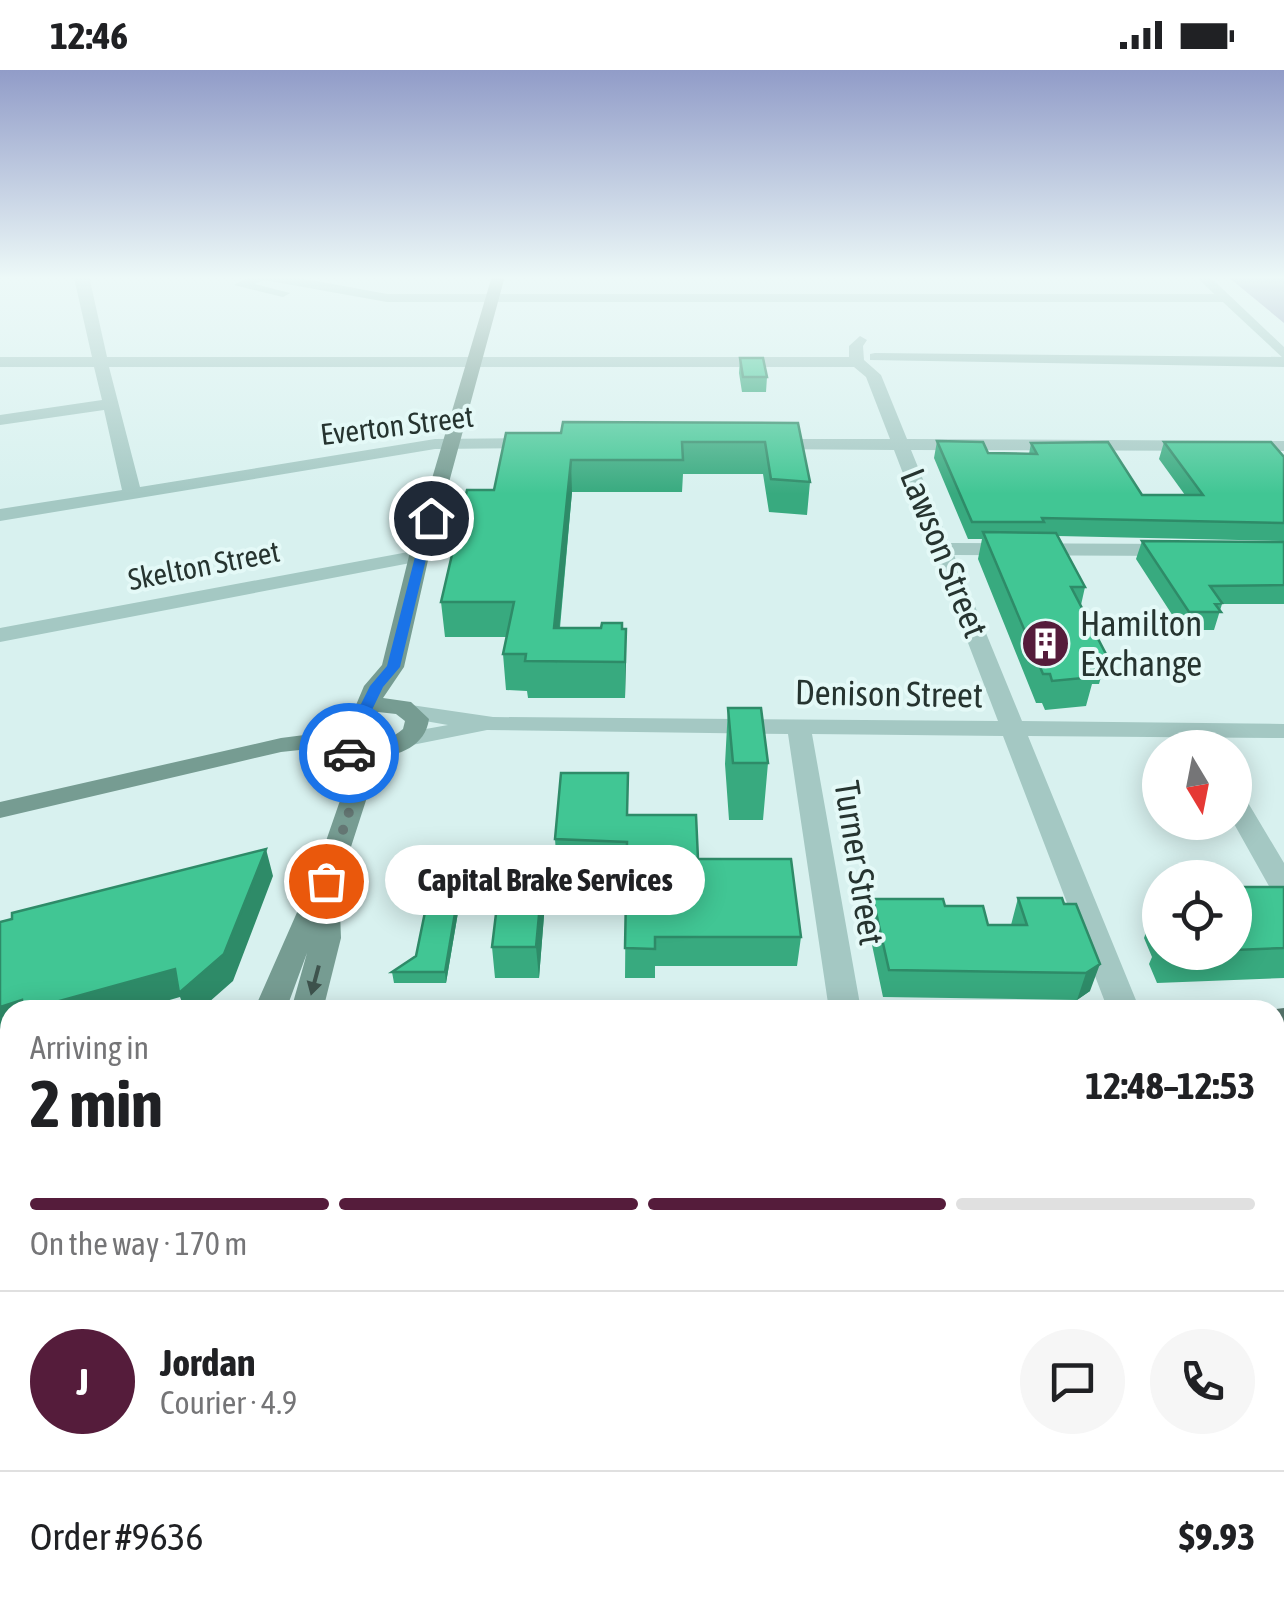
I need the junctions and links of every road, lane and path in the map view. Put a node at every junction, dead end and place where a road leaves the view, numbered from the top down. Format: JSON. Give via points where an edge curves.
{"nodes":[{"id":1,"x":98,"y":348,"type":"edge"},
{"id":2,"x":479,"y":348,"type":"edge"},
{"id":3,"x":861,"y":348,"type":"edge"},
{"id":4,"x":863,"y":348,"type":"edge"},
{"id":5,"x":865,"y":348,"type":"edge"},
{"id":6,"x":1283,"y":354,"type":"edge"},
{"id":7,"x":476,"y":360,"type":"junction"},
{"id":8,"x":101,"y":361,"type":"junction"},
{"id":9,"x":0,"y":362,"type":"edge"},
{"id":10,"x":111,"y":404,"type":"junction"},
{"id":11,"x":0,"y":420,"type":"edge"},
{"id":12,"x":454,"y":442,"type":"junction"},
{"id":13,"x":571,"y":443,"type":"edge"},
{"id":14,"x":746,"y":444,"type":"edge"},
{"id":15,"x":901,"y":445,"type":"junction"},
{"id":16,"x":1284,"y":446,"type":"edge"},
{"id":17,"x":132,"y":493,"type":"junction"},
{"id":18,"x":0,"y":515,"type":"edge"},
{"id":19,"x":942,"y":549,"type":"junction"},
{"id":20,"x":1204,"y":550,"type":"edge"},
{"id":21,"x":419,"y":556,"type":"junction"},
{"id":22,"x":0,"y":635,"type":"edge"},
{"id":23,"x":393,"y":667,"type":"junction"},
{"id":24,"x":367,"y":707,"type":"junction"},
{"id":25,"x":407,"y":710,"type":"junction"},
{"id":26,"x":493,"y":724,"type":"junction"},
{"id":27,"x":800,"y":728,"type":"junction"},
{"id":28,"x":1014,"y":731,"type":"junction"},
{"id":29,"x":1284,"y":731,"type":"edge"},
{"id":30,"x":1252,"y":734,"type":"edge"},
{"id":31,"x":344,"y":735,"type":"junction"},
{"id":32,"x":1142,"y":737,"type":"edge"},
{"id":33,"x":396,"y":744,"type":"junction"},
{"id":34,"x":357,"y":788,"type":"junction"},
{"id":35,"x":0,"y":810,"type":"edge"},
{"id":36,"x":1252,"y":832,"type":"edge"},
{"id":37,"x":326,"y":881,"type":"junction"},
{"id":38,"x":1284,"y":888,"type":"edge"},
{"id":39,"x":274,"y":1000,"type":"edge"},
{"id":40,"x":310,"y":1000,"type":"edge"},
{"id":41,"x":843,"y":1000,"type":"edge"},
{"id":42,"x":1120,"y":1000,"type":"edge"}],
"edges":[{"from":1,"to":8,"type":"street"},
{"from":2,"to":7,"type":"main road"},
{"from":3,"to":7,"type":"street","via":[[817,360]]},
{"from":4,"to":15,"type":"street","name":"Lawson Street"},
{"from":5,"to":6,"type":"street","via":[[914,360],[1239,360]]},
{"from":7,"to":8,"type":"street"},
{"from":7,"to":12,"type":"main road"},
{"from":8,"to":9,"type":"street"},
{"from":8,"to":10,"type":"street"},
{"from":10,"to":11,"type":"street"},
{"from":10,"to":17,"type":"street"},
{"from":12,"to":13,"type":"street","name":"Everton Street"},
{"from":12,"to":17,"type":"street","name":"Everton Street"},
{"from":12,"to":21,"type":"main road"},
{"from":14,"to":15,"type":"street"},
{"from":15,"to":16,"type":"street"},
{"from":15,"to":19,"type":"street","name":"Lawson Street"},
{"from":17,"to":18,"type":"street","name":"Everton Street"},
{"from":19,"to":20,"type":"street"},
{"from":19,"to":28,"type":"street","name":"Lawson Street"},
{"from":21,"to":22,"type":"street","name":"Skelton Street"},
{"from":21,"to":23,"type":"main road"},
{"from":23,"to":24,"type":"main road"},
{"from":23,"to":25,"type":"main road"},
{"from":24,"to":25,"type":"main road"},
{"from":24,"to":31,"type":"main road"},
{"from":25,"to":26,"type":"street","name":"Denison Street"},
{"from":25,"to":33,"type":"main road","via":[[417,728]]},
{"from":26,"to":27,"type":"street","name":"Denison Street"},
{"from":26,"to":33,"type":"street","name":"Denison Street"},
{"from":27,"to":28,"type":"street","name":"Denison Street"},
{"from":27,"to":41,"type":"street","name":"Turner Street"},
{"from":28,"to":32,"type":"street","name":"Denison Street"},
{"from":28,"to":42,"type":"street","name":"Lawson Street"},
{"from":29,"to":30,"type":"street","name":"Denison Street"},
{"from":31,"to":33,"type":"main road"},
{"from":31,"to":34,"type":"main road"},
{"from":31,"to":35,"type":"main road"},
{"from":33,"to":34,"type":"main road"},
{"from":34,"to":37,"type":"main road"},
{"from":36,"to":38,"type":"street"},
{"from":37,"to":39,"type":"main road"},
{"from":37,"to":40,"type":"main road","one_way":true,"via":[[326,938]]}]}
